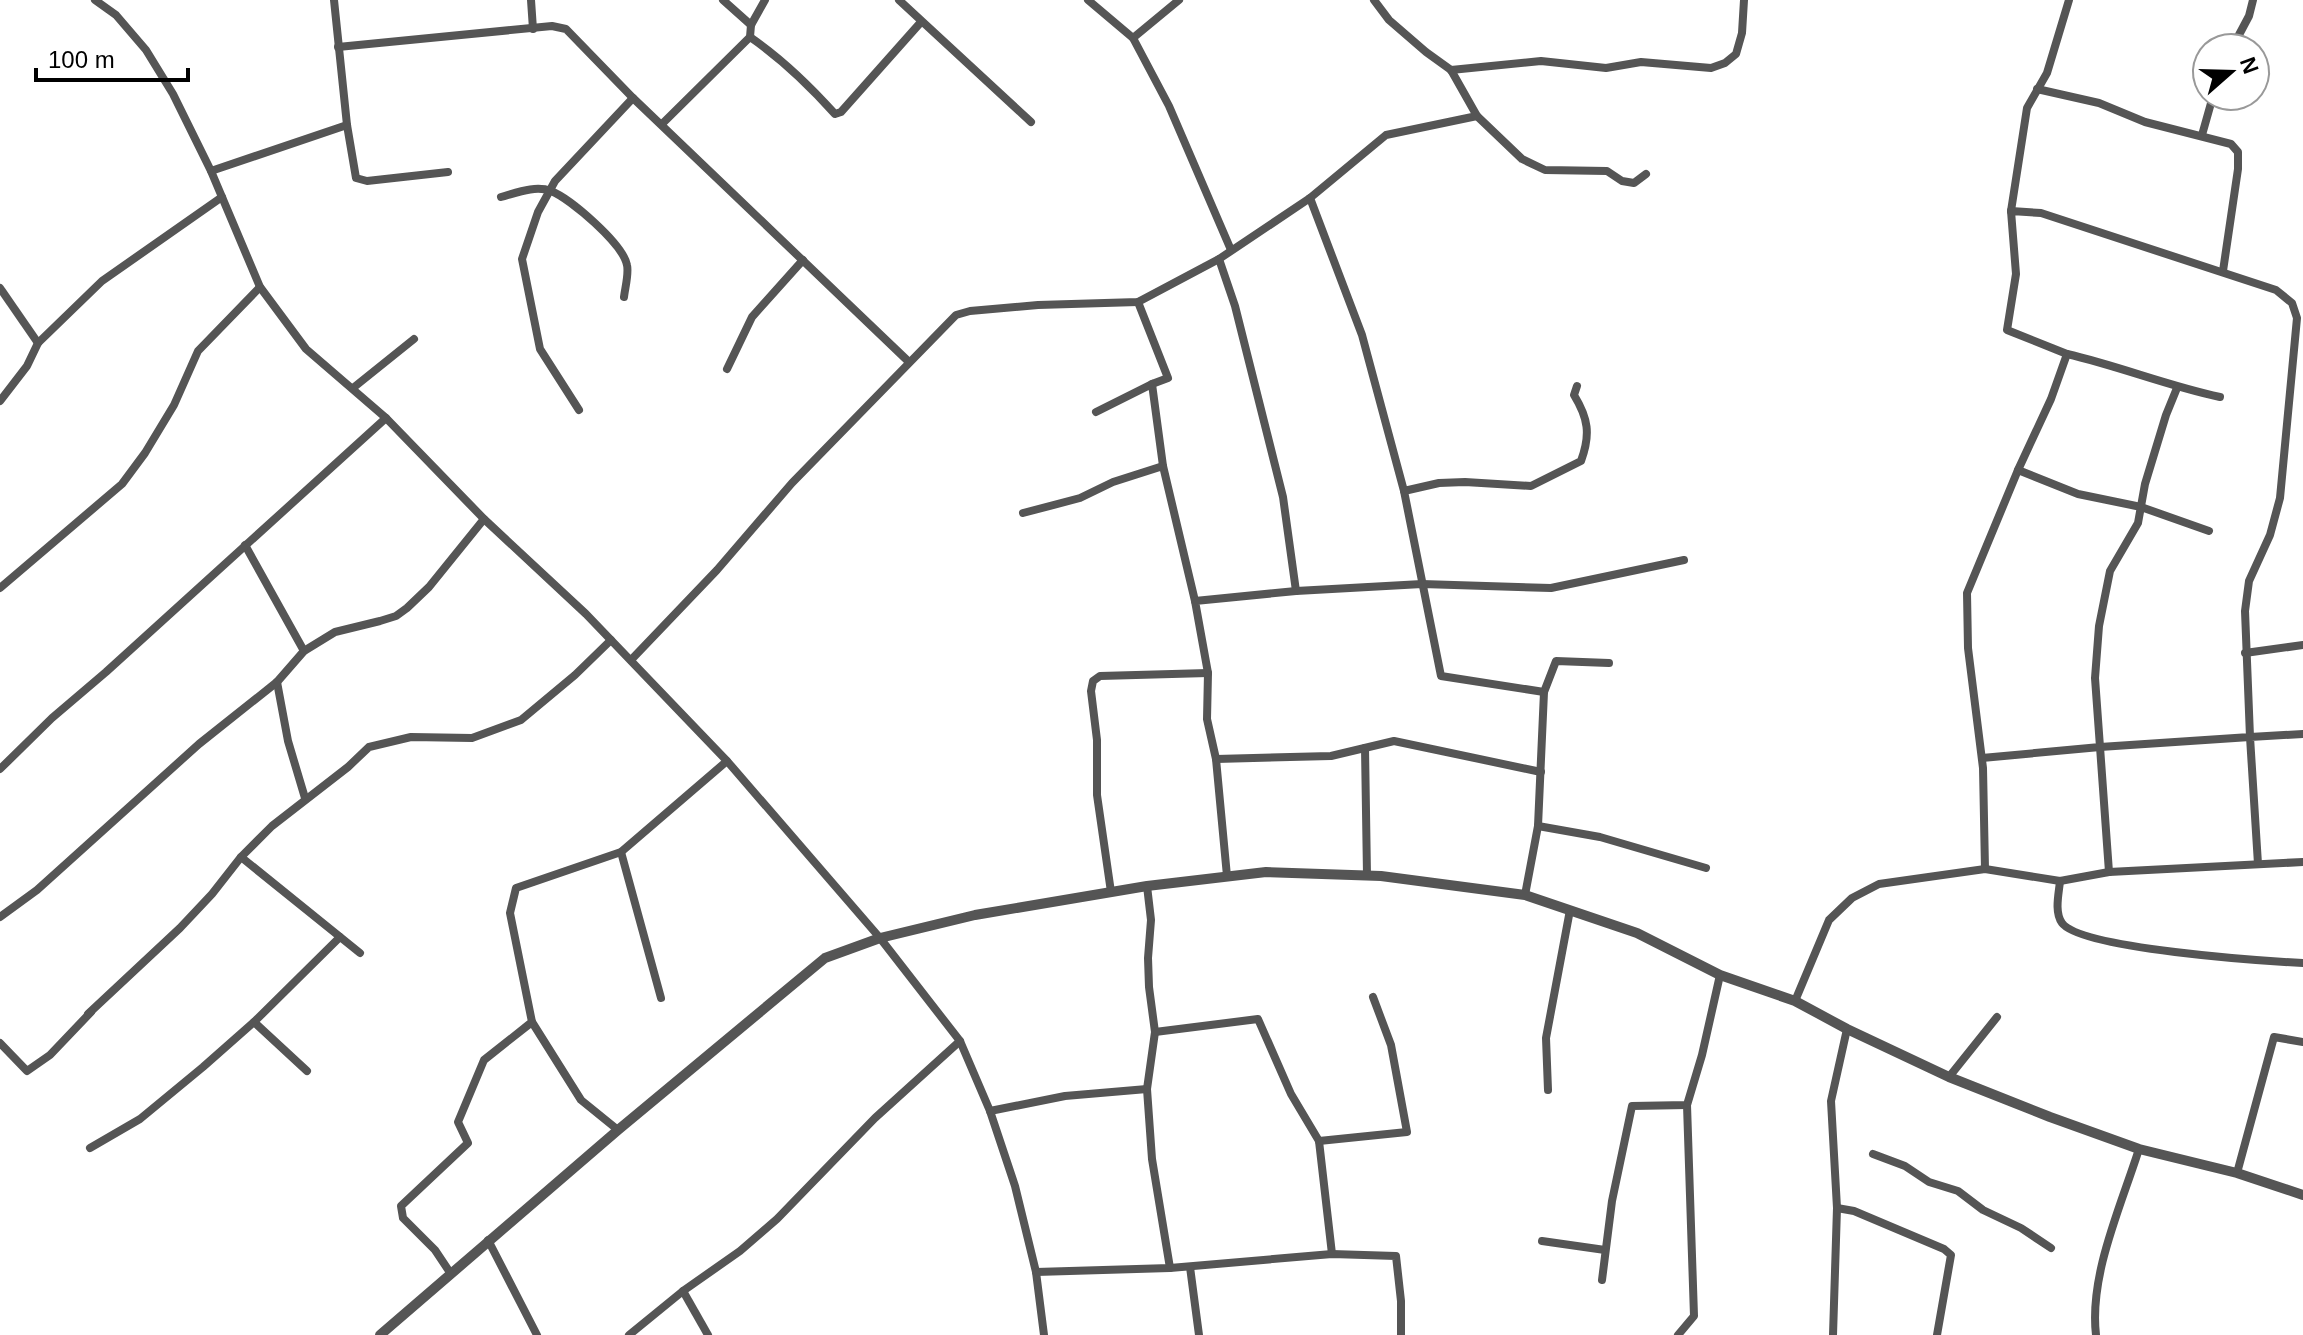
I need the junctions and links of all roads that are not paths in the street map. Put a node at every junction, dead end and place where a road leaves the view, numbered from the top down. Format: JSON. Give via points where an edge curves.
{"nodes":[{"id":1,"x":95,"y":0,"type":"edge"},
{"id":2,"x":334,"y":0,"type":"edge"},
{"id":3,"x":531,"y":0,"type":"edge"},
{"id":4,"x":723,"y":0,"type":"edge"},
{"id":5,"x":765,"y":0,"type":"edge"},
{"id":6,"x":899,"y":0,"type":"edge"},
{"id":7,"x":1088,"y":0,"type":"edge"},
{"id":8,"x":1179,"y":0,"type":"edge"},
{"id":9,"x":1374,"y":0,"type":"edge"},
{"id":10,"x":1744,"y":0,"type":"edge"},
{"id":11,"x":2069,"y":0,"type":"edge"},
{"id":12,"x":2253,"y":0,"type":"edge"},
{"id":13,"x":921,"y":22,"type":"junction"},
{"id":14,"x":751,"y":25,"type":"junction"},
{"id":15,"x":533,"y":29,"type":"junction"},
{"id":16,"x":2240,"y":32,"type":"edge"},
{"id":17,"x":750,"y":37,"type":"junction"},
{"id":18,"x":1133,"y":38,"type":"junction"},
{"id":19,"x":338,"y":47,"type":"junction"},
{"id":20,"x":1451,"y":70,"type":"junction"},
{"id":21,"x":2037,"y":89,"type":"junction"},
{"id":22,"x":633,"y":98,"type":"junction"},
{"id":23,"x":2208,"y":112,"type":"edge"},
{"id":24,"x":1477,"y":116,"type":"junction"},
{"id":25,"x":1031,"y":122,"type":"dead end"},
{"id":26,"x":662,"y":124,"type":"junction"},
{"id":27,"x":347,"y":125,"type":"junction"},
{"id":28,"x":2202,"y":135,"type":"junction"},
{"id":29,"x":211,"y":171,"type":"junction"},
{"id":30,"x":448,"y":172,"type":"dead end"},
{"id":31,"x":1646,"y":174,"type":"dead end"},
{"id":32,"x":550,"y":190,"type":"junction"},
{"id":33,"x":222,"y":197,"type":"junction"},
{"id":34,"x":501,"y":197,"type":"dead end"},
{"id":35,"x":1310,"y":198,"type":"junction"},
{"id":36,"x":2011,"y":211,"type":"junction"},
{"id":37,"x":1231,"y":250,"type":"junction"},
{"id":38,"x":1219,"y":259,"type":"junction"},
{"id":39,"x":803,"y":260,"type":"junction"},
{"id":40,"x":2223,"y":271,"type":"junction"},
{"id":41,"x":260,"y":287,"type":"junction"},
{"id":42,"x":0,"y":288,"type":"edge"},
{"id":43,"x":624,"y":297,"type":"dead end"},
{"id":44,"x":1138,"y":302,"type":"junction"},
{"id":45,"x":414,"y":339,"type":"dead end"},
{"id":46,"x":38,"y":343,"type":"junction"},
{"id":47,"x":2067,"y":354,"type":"junction"},
{"id":48,"x":909,"y":362,"type":"junction"},
{"id":49,"x":727,"y":369,"type":"dead end"},
{"id":50,"x":1152,"y":384,"type":"junction"},
{"id":51,"x":1577,"y":386,"type":"dead end"},
{"id":52,"x":353,"y":388,"type":"junction"},
{"id":53,"x":2177,"y":388,"type":"junction"},
{"id":54,"x":2220,"y":397,"type":"dead end"},
{"id":55,"x":0,"y":401,"type":"edge"},
{"id":56,"x":579,"y":410,"type":"dead end"},
{"id":57,"x":1096,"y":412,"type":"dead end"},
{"id":58,"x":386,"y":418,"type":"junction"},
{"id":59,"x":1163,"y":466,"type":"junction"},
{"id":60,"x":2018,"y":470,"type":"junction"},
{"id":61,"x":1404,"y":491,"type":"junction"},
{"id":62,"x":2141,"y":507,"type":"junction"},
{"id":63,"x":1023,"y":513,"type":"dead end"},
{"id":64,"x":484,"y":519,"type":"junction"},
{"id":65,"x":2209,"y":531,"type":"dead end"},
{"id":66,"x":245,"y":545,"type":"junction"},
{"id":67,"x":1684,"y":560,"type":"dead end"},
{"id":68,"x":1422,"y":584,"type":"junction"},
{"id":69,"x":0,"y":588,"type":"edge"},
{"id":70,"x":1296,"y":591,"type":"junction"},
{"id":71,"x":1195,"y":601,"type":"junction"},
{"id":72,"x":611,"y":640,"type":"junction"},
{"id":73,"x":2303,"y":645,"type":"edge"},
{"id":74,"x":304,"y":651,"type":"junction"},
{"id":75,"x":2245,"y":653,"type":"junction"},
{"id":76,"x":631,"y":660,"type":"junction"},
{"id":77,"x":1609,"y":663,"type":"dead end"},
{"id":78,"x":1208,"y":673,"type":"junction"},
{"id":79,"x":277,"y":682,"type":"junction"},
{"id":80,"x":1544,"y":692,"type":"junction"},
{"id":81,"x":2303,"y":734,"type":"edge"},
{"id":82,"x":2250,"y":737,"type":"junction"},
{"id":83,"x":2100,"y":747,"type":"junction"},
{"id":84,"x":1365,"y":748,"type":"junction"},
{"id":85,"x":1982,"y":758,"type":"junction"},
{"id":86,"x":1216,"y":759,"type":"junction"},
{"id":87,"x":727,"y":761,"type":"junction"},
{"id":88,"x":0,"y":769,"type":"edge"},
{"id":89,"x":1541,"y":772,"type":"junction"},
{"id":90,"x":305,"y":798,"type":"junction"},
{"id":91,"x":1538,"y":826,"type":"junction"},
{"id":92,"x":621,"y":852,"type":"junction"},
{"id":93,"x":241,"y":857,"type":"junction"},
{"id":94,"x":2303,"y":862,"type":"edge"},
{"id":95,"x":2258,"y":864,"type":"junction"},
{"id":96,"x":1706,"y":868,"type":"dead end"},
{"id":97,"x":1985,"y":869,"type":"junction"},
{"id":98,"x":2109,"y":872,"type":"junction"},
{"id":99,"x":1367,"y":875,"type":"junction"},
{"id":100,"x":1227,"y":876,"type":"junction"},
{"id":101,"x":2060,"y":881,"type":"junction"},
{"id":102,"x":1147,"y":886,"type":"junction"},
{"id":103,"x":1111,"y":892,"type":"junction"},
{"id":104,"x":1525,"y":895,"type":"junction"},
{"id":105,"x":1570,"y":910,"type":"junction"},
{"id":106,"x":0,"y":917,"type":"edge"},
{"id":107,"x":340,"y":937,"type":"junction"},
{"id":108,"x":880,"y":938,"type":"junction"},
{"id":109,"x":360,"y":953,"type":"dead end"},
{"id":110,"x":141,"y":962,"type":"junction"},
{"id":111,"x":2303,"y":963,"type":"edge"},
{"id":112,"x":1720,"y":975,"type":"junction"},
{"id":113,"x":1373,"y":997,"type":"dead end"},
{"id":114,"x":661,"y":998,"type":"dead end"},
{"id":115,"x":1795,"y":1001,"type":"junction"},
{"id":116,"x":88,"y":1014,"type":"dead end"},
{"id":117,"x":1997,"y":1017,"type":"dead end"},
{"id":118,"x":254,"y":1022,"type":"junction"},
{"id":119,"x":532,"y":1022,"type":"junction"},
{"id":120,"x":1847,"y":1029,"type":"junction"},
{"id":121,"x":1155,"y":1032,"type":"junction"},
{"id":122,"x":960,"y":1041,"type":"junction"},
{"id":123,"x":2303,"y":1042,"type":"edge"},
{"id":124,"x":0,"y":1043,"type":"edge"},
{"id":125,"x":307,"y":1071,"type":"dead end"},
{"id":126,"x":1949,"y":1077,"type":"junction"},
{"id":127,"x":1147,"y":1089,"type":"junction"},
{"id":128,"x":1548,"y":1090,"type":"dead end"},
{"id":129,"x":1687,"y":1105,"type":"junction"},
{"id":130,"x":990,"y":1111,"type":"junction"},
{"id":131,"x":618,"y":1130,"type":"junction"},
{"id":132,"x":1319,"y":1141,"type":"junction"},
{"id":133,"x":90,"y":1148,"type":"dead end"},
{"id":134,"x":2139,"y":1149,"type":"junction"},
{"id":135,"x":1873,"y":1154,"type":"dead end"},
{"id":136,"x":2237,"y":1173,"type":"junction"},
{"id":137,"x":2303,"y":1195,"type":"edge"},
{"id":138,"x":1837,"y":1208,"type":"junction"},
{"id":139,"x":488,"y":1240,"type":"junction"},
{"id":140,"x":1542,"y":1241,"type":"dead end"},
{"id":141,"x":2051,"y":1248,"type":"dead end"},
{"id":142,"x":1605,"y":1250,"type":"junction"},
{"id":143,"x":1332,"y":1254,"type":"junction"},
{"id":144,"x":1190,"y":1267,"type":"junction"},
{"id":145,"x":1170,"y":1268,"type":"junction"},
{"id":146,"x":1036,"y":1272,"type":"junction"},
{"id":147,"x":451,"y":1274,"type":"junction"},
{"id":148,"x":1602,"y":1280,"type":"dead end"},
{"id":149,"x":683,"y":1291,"type":"junction"},
{"id":150,"x":1835,"y":1334,"type":"edge"},
{"id":151,"x":380,"y":1335,"type":"edge"},
{"id":152,"x":537,"y":1335,"type":"edge"},
{"id":153,"x":629,"y":1335,"type":"edge"},
{"id":154,"x":708,"y":1335,"type":"edge"},
{"id":155,"x":1044,"y":1335,"type":"edge"},
{"id":156,"x":1199,"y":1335,"type":"edge"},
{"id":157,"x":1401,"y":1335,"type":"edge"},
{"id":158,"x":1678,"y":1335,"type":"edge"},
{"id":159,"x":1937,"y":1335,"type":"edge"},
{"id":160,"x":2096,"y":1335,"type":"edge"}],
"edges":[{"from":1,"to":29,"type":"street","via":[[146,50]]},
{"from":2,"to":19,"type":"street"},
{"from":3,"to":15,"type":"street"},
{"from":4,"to":14,"type":"street"},
{"from":5,"to":14,"type":"street"},
{"from":6,"to":13,"type":"street"},
{"from":7,"to":18,"type":"street"},
{"from":8,"to":18,"type":"street"},
{"from":9,"to":20,"type":"street","via":[[1389,20]]},
{"from":10,"to":20,"type":"street","via":[[1736,54],[1711,68],[1641,62],[1606,68],[1541,61]]},
{"from":11,"to":21,"type":"street"},
{"from":12,"to":16,"type":"street"},
{"from":13,"to":17,"type":"street","via":[[835,114],[776,55]]},
{"from":13,"to":25,"type":"street"},
{"from":14,"to":17,"type":"street"},
{"from":15,"to":19,"type":"street"},
{"from":15,"to":22,"type":"street","via":[[566,29]]},
{"from":17,"to":26,"type":"street"},
{"from":18,"to":37,"type":"street","via":[[1169,106]]},
{"from":19,"to":27,"type":"street"},
{"from":20,"to":24,"type":"street"},
{"from":21,"to":28,"type":"street"},
{"from":21,"to":36,"type":"street","via":[[2027,108]]},
{"from":22,"to":26,"type":"street"},
{"from":22,"to":32,"type":"street"},
{"from":23,"to":28,"type":"street"},
{"from":24,"to":31,"type":"street","via":[[1522,159],[1545,170],[1607,171],[1634,183]]},
{"from":24,"to":35,"type":"street","via":[[1386,135]]},
{"from":26,"to":39,"type":"street"},
{"from":27,"to":29,"type":"street"},
{"from":27,"to":30,"type":"street","via":[[354,175],[360,181]]},
{"from":28,"to":40,"type":"street","via":[[2231,144],[2238,152]]},
{"from":29,"to":33,"type":"street"},
{"from":32,"to":34,"type":"street"},
{"from":32,"to":43,"type":"street","via":[[585,215],[622,254],[628,266]]},
{"from":32,"to":56,"type":"street","via":[[522,259],[540,349]]},
{"from":33,"to":41,"type":"street"},
{"from":33,"to":46,"type":"street","via":[[102,281]]},
{"from":35,"to":37,"type":"street"},
{"from":35,"to":61,"type":"street","via":[[1362,335]]},
{"from":36,"to":40,"type":"street","via":[[2041,213]]},
{"from":36,"to":47,"type":"street","via":[[2016,274],[2007,330]]},
{"from":37,"to":38,"type":"street"},
{"from":38,"to":44,"type":"street"},
{"from":38,"to":70,"type":"street","via":[[1283,497]]},
{"from":39,"to":48,"type":"street"},
{"from":39,"to":49,"type":"street","via":[[761,304]]},
{"from":40,"to":75,"type":"street","via":[[2276,290],[2292,303],[2297,318],[2280,498],[2249,581]]},
{"from":41,"to":52,"type":"street","via":[[306,349]]},
{"from":41,"to":69,"type":"street","via":[[198,351],[174,405],[122,484]]},
{"from":42,"to":46,"type":"street"},
{"from":44,"to":48,"type":"street","via":[[970,311],[956,315]]},
{"from":44,"to":50,"type":"street","via":[[1168,378]]},
{"from":45,"to":52,"type":"street"},
{"from":46,"to":55,"type":"street"},
{"from":47,"to":53,"type":"street"},
{"from":47,"to":60,"type":"street"},
{"from":48,"to":76,"type":"street"},
{"from":50,"to":57,"type":"street"},
{"from":50,"to":59,"type":"street"},
{"from":51,"to":61,"type":"street","via":[[1574,395],[1588,428],[1581,461],[1531,486],[1439,483]]},
{"from":52,"to":58,"type":"street"},
{"from":53,"to":54,"type":"street"},
{"from":53,"to":62,"type":"street"},
{"from":58,"to":64,"type":"street"},
{"from":58,"to":66,"type":"street"},
{"from":59,"to":63,"type":"street"},
{"from":59,"to":71,"type":"street"},
{"from":60,"to":62,"type":"street","via":[[2078,494]]},
{"from":60,"to":85,"type":"street","via":[[1967,593]]},
{"from":61,"to":68,"type":"street"},
{"from":62,"to":65,"type":"street"},
{"from":62,"to":83,"type":"street","via":[[2138,523],[2110,571],[2099,626],[2095,678]]},
{"from":64,"to":72,"type":"street"},
{"from":64,"to":74,"type":"street","via":[[429,587],[396,616],[335,632]]},
{"from":66,"to":74,"type":"street"},
{"from":66,"to":88,"type":"street"},
{"from":67,"to":68,"type":"street","via":[[1551,588]]},
{"from":68,"to":70,"type":"street"},
{"from":68,"to":80,"type":"street","via":[[1441,676]]},
{"from":70,"to":71,"type":"street"},
{"from":71,"to":78,"type":"street"},
{"from":72,"to":76,"type":"street"},
{"from":72,"to":90,"type":"street","via":[[521,720],[472,738],[411,737],[369,747]]},
{"from":73,"to":75,"type":"street"},
{"from":74,"to":79,"type":"street"},
{"from":75,"to":82,"type":"street"},
{"from":76,"to":87,"type":"street"},
{"from":77,"to":80,"type":"street","via":[[1556,661]]},
{"from":78,"to":86,"type":"street","via":[[1207,719]]},
{"from":78,"to":103,"type":"street","via":[[1100,676],[1093,681],[1096,783]]},
{"from":79,"to":90,"type":"street"},
{"from":79,"to":106,"type":"street"},
{"from":80,"to":89,"type":"street"},
{"from":81,"to":82,"type":"street"},
{"from":82,"to":83,"type":"street"},
{"from":82,"to":95,"type":"street"},
{"from":83,"to":85,"type":"street"},
{"from":83,"to":98,"type":"street"},
{"from":84,"to":86,"type":"street","via":[[1331,756]]},
{"from":84,"to":89,"type":"street","via":[[1394,741]]},
{"from":84,"to":99,"type":"street"},
{"from":85,"to":97,"type":"street"},
{"from":86,"to":100,"type":"street"},
{"from":87,"to":92,"type":"street"},
{"from":87,"to":108,"type":"street"},
{"from":89,"to":91,"type":"street"},
{"from":90,"to":93,"type":"street"},
{"from":91,"to":96,"type":"street","via":[[1600,837]]},
{"from":91,"to":104,"type":"street"},
{"from":92,"to":114,"type":"street"},
{"from":92,"to":119,"type":"street","via":[[516,888],[510,913]]},
{"from":93,"to":107,"type":"street"},
{"from":93,"to":110,"type":"street","via":[[184,924]]},
{"from":94,"to":95,"type":"street"},
{"from":95,"to":98,"type":"street"},
{"from":97,"to":101,"type":"street"},
{"from":97,"to":115,"type":"street","via":[[1879,884],[1852,898],[1829,920]]},
{"from":98,"to":101,"type":"street"},
{"from":99,"to":100,"type":"street"},
{"from":99,"to":104,"type":"street"},
{"from":100,"to":102,"type":"street"},
{"from":101,"to":111,"type":"street","via":[[2061,922],[2074,933],[2166,950]]},
{"from":102,"to":103,"type":"street"},
{"from":102,"to":121,"type":"street"},
{"from":103,"to":108,"type":"street","via":[[975,915]]},
{"from":104,"to":105,"type":"street"},
{"from":105,"to":112,"type":"street","via":[[1637,933]]},
{"from":105,"to":128,"type":"street","via":[[1546,1038]]},
{"from":107,"to":109,"type":"street"},
{"from":107,"to":118,"type":"street"},
{"from":108,"to":122,"type":"street"},
{"from":108,"to":131,"type":"street","via":[[825,958]]},
{"from":110,"to":116,"type":"street"},
{"from":110,"to":124,"type":"street","via":[[50,1055],[27,1071]]},
{"from":112,"to":115,"type":"street"},
{"from":112,"to":129,"type":"street"},
{"from":113,"to":132,"type":"street","via":[[1391,1045],[1407,1132]]},
{"from":115,"to":120,"type":"street"},
{"from":117,"to":126,"type":"street"},
{"from":118,"to":125,"type":"street"},
{"from":118,"to":133,"type":"street","via":[[140,1119]]},
{"from":119,"to":131,"type":"street","via":[[581,1100]]},
{"from":119,"to":147,"type":"street","via":[[484,1060],[458,1122],[468,1143],[401,1206],[403,1218]]},
{"from":120,"to":126,"type":"street"},
{"from":120,"to":138,"type":"street","via":[[1831,1101]]},
{"from":121,"to":127,"type":"street"},
{"from":121,"to":132,"type":"street","via":[[1258,1019],[1291,1094]]},
{"from":122,"to":130,"type":"street"},
{"from":122,"to":149,"type":"street","via":[[875,1118],[777,1219]]},
{"from":123,"to":136,"type":"street","via":[[2274,1037]]},
{"from":126,"to":134,"type":"street"},
{"from":127,"to":130,"type":"street","via":[[1065,1096]]},
{"from":127,"to":145,"type":"street"},
{"from":129,"to":142,"type":"street","via":[[1632,1106]]},
{"from":129,"to":158,"type":"street","via":[[1694,1316]]},
{"from":130,"to":146,"type":"street"},
{"from":131,"to":139,"type":"street"},
{"from":132,"to":143,"type":"street"},
{"from":134,"to":136,"type":"street"},
{"from":134,"to":160,"type":"street","via":[[2102,1266],[2093,1313]]},
{"from":135,"to":141,"type":"street","via":[[1958,1191]]},
{"from":136,"to":137,"type":"street"},
{"from":138,"to":150,"type":"street"},
{"from":138,"to":159,"type":"street","via":[[1951,1255]]},
{"from":139,"to":147,"type":"street"},
{"from":139,"to":152,"type":"street"},
{"from":140,"to":142,"type":"street"},
{"from":142,"to":148,"type":"street"},
{"from":143,"to":144,"type":"street"},
{"from":143,"to":157,"type":"street","via":[[1396,1256]]},
{"from":144,"to":145,"type":"street"},
{"from":144,"to":156,"type":"street"},
{"from":145,"to":146,"type":"street"},
{"from":146,"to":155,"type":"street"},
{"from":147,"to":151,"type":"street"},
{"from":149,"to":153,"type":"street"},
{"from":149,"to":154,"type":"street"}]}
